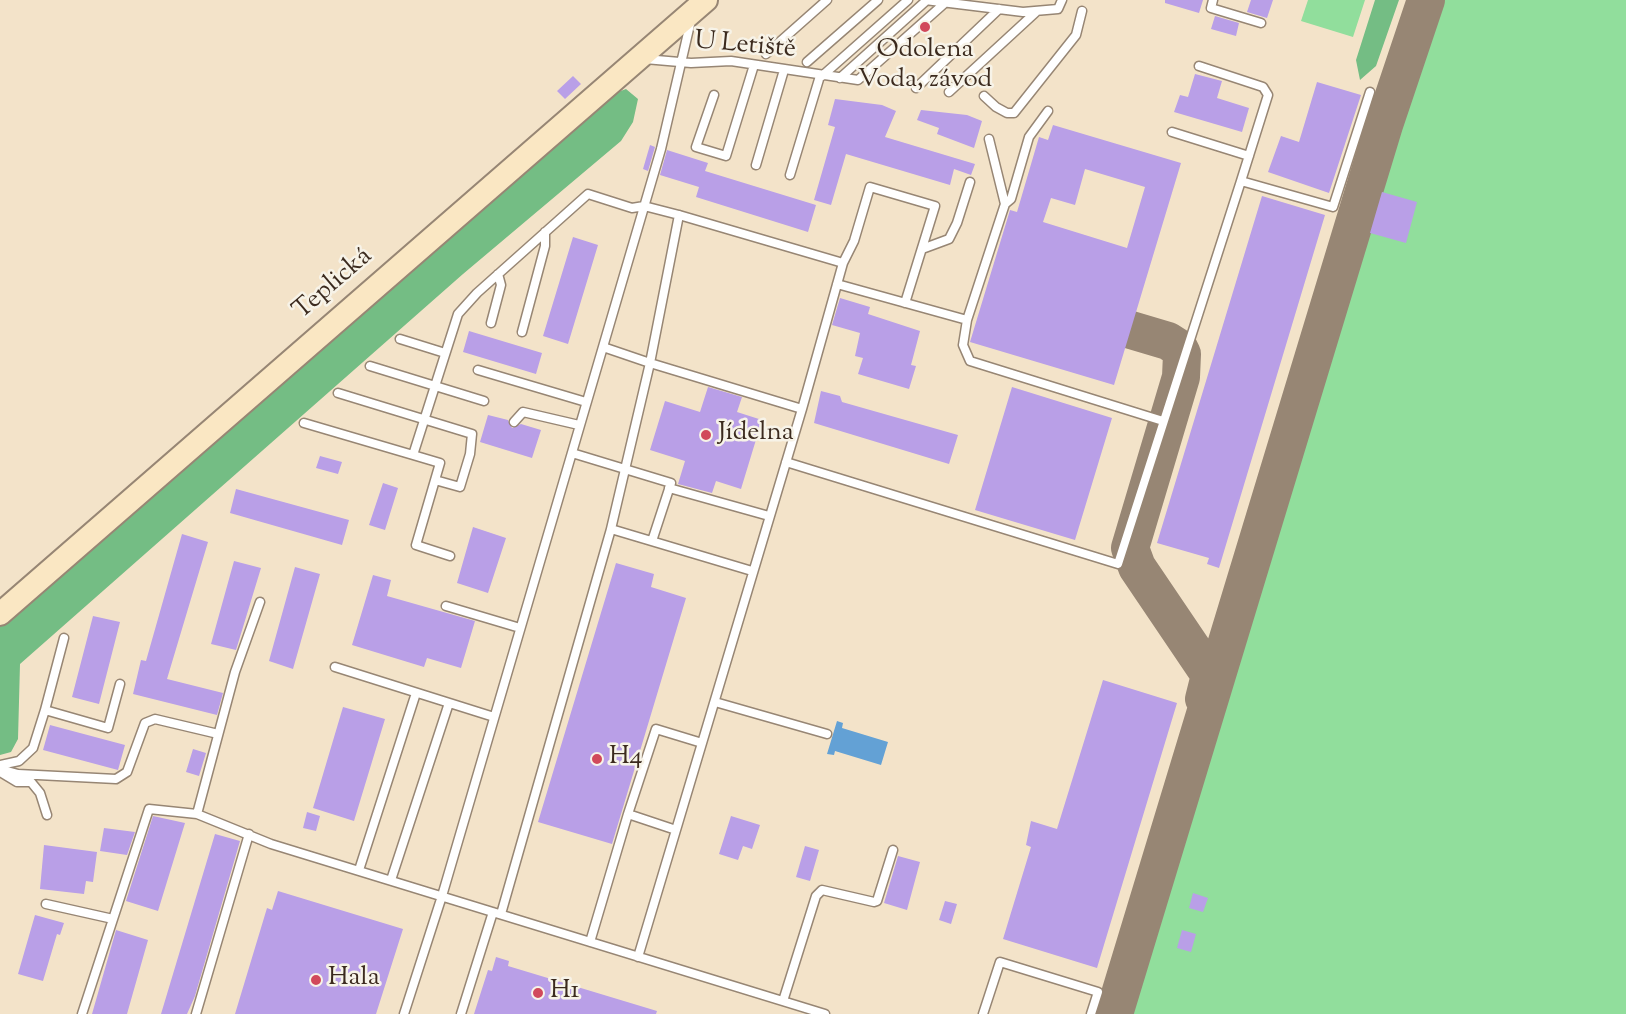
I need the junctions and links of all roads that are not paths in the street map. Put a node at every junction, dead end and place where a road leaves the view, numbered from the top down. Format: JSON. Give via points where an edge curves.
{"nodes":[{"id":1,"x":827,"y":0,"type":"edge"},
{"id":2,"x":878,"y":0,"type":"edge"},
{"id":3,"x":908,"y":0,"type":"edge"},
{"id":4,"x":926,"y":0,"type":"edge"},
{"id":5,"x":1062,"y":0,"type":"edge"},
{"id":6,"x":1214,"y":0,"type":"edge"},
{"id":7,"x":946,"y":2,"type":"junction"},
{"id":8,"x":700,"y":5,"type":"edge"},
{"id":9,"x":999,"y":9,"type":"junction"},
{"id":10,"x":1082,"y":11,"type":"dead end"},
{"id":11,"x":1036,"y":12,"type":"junction"},
{"id":12,"x":1261,"y":23,"type":"dead end"},
{"id":13,"x":766,"y":54,"type":"dead end"},
{"id":14,"x":639,"y":58,"type":"junction"},
{"id":15,"x":807,"y":62,"type":"dead end"},
{"id":16,"x":680,"y":63,"type":"junction"},
{"id":17,"x":754,"y":65,"type":"junction"},
{"id":18,"x":1199,"y":66,"type":"dead end"},
{"id":19,"x":784,"y":70,"type":"junction"},
{"id":20,"x":821,"y":76,"type":"junction"},
{"id":21,"x":840,"y":78,"type":"junction"},
{"id":22,"x":916,"y":88,"type":"dead end"},
{"id":23,"x":949,"y":92,"type":"dead end"},
{"id":24,"x":1370,"y":92,"type":"dead end"},
{"id":25,"x":714,"y":95,"type":"dead end"},
{"id":26,"x":984,"y":96,"type":"dead end"},
{"id":27,"x":1048,"y":111,"type":"dead end"},
{"id":28,"x":1172,"y":132,"type":"dead end"},
{"id":29,"x":989,"y":139,"type":"dead end"},
{"id":30,"x":1249,"y":156,"type":"junction"},
{"id":31,"x":756,"y":165,"type":"dead end"},
{"id":32,"x":790,"y":175,"type":"dead end"},
{"id":33,"x":1241,"y":181,"type":"junction"},
{"id":34,"x":969,"y":182,"type":"dead end"},
{"id":35,"x":1005,"y":204,"type":"junction"},
{"id":36,"x":644,"y":206,"type":"junction"},
{"id":37,"x":679,"y":215,"type":"junction"},
{"id":38,"x":545,"y":232,"type":"junction"},
{"id":39,"x":922,"y":249,"type":"junction"},
{"id":40,"x":843,"y":263,"type":"junction"},
{"id":41,"x":498,"y":274,"type":"junction"},
{"id":42,"x":837,"y":284,"type":"junction"},
{"id":43,"x":905,"y":303,"type":"junction"},
{"id":44,"x":967,"y":320,"type":"junction"},
{"id":45,"x":491,"y":323,"type":"dead end"},
{"id":46,"x":522,"y":332,"type":"dead end"},
{"id":47,"x":399,"y":339,"type":"dead end"},
{"id":48,"x":603,"y":346,"type":"junction"},
{"id":49,"x":445,"y":353,"type":"junction"},
{"id":50,"x":650,"y":363,"type":"junction"},
{"id":51,"x":370,"y":366,"type":"dead end"},
{"id":52,"x":478,"y":370,"type":"dead end"},
{"id":53,"x":435,"y":386,"type":"junction"},
{"id":54,"x":338,"y":393,"type":"dead end"},
{"id":55,"x":484,"y":401,"type":"dead end"},
{"id":56,"x":586,"y":402,"type":"junction"},
{"id":57,"x":802,"y":408,"type":"junction"},
{"id":58,"x":424,"y":419,"type":"junction"},
{"id":59,"x":1163,"y":421,"type":"junction"},
{"id":60,"x":514,"y":422,"type":"dead end"},
{"id":61,"x":304,"y":423,"type":"dead end"},
{"id":62,"x":579,"y":425,"type":"junction"},
{"id":63,"x":572,"y":453,"type":"junction"},
{"id":64,"x":413,"y":455,"type":"junction"},
{"id":65,"x":786,"y":462,"type":"junction"},
{"id":66,"x":625,"y":468,"type":"junction"},
{"id":67,"x":435,"y":480,"type":"junction"},
{"id":68,"x":669,"y":488,"type":"junction"},
{"id":69,"x":769,"y":516,"type":"junction"},
{"id":70,"x":611,"y":529,"type":"junction"},
{"id":71,"x":652,"y":541,"type":"junction"},
{"id":72,"x":450,"y":556,"type":"dead end"},
{"id":73,"x":752,"y":571,"type":"junction"},
{"id":74,"x":260,"y":602,"type":"dead end"},
{"id":75,"x":446,"y":606,"type":"dead end"},
{"id":76,"x":0,"y":614,"type":"edge"},
{"id":77,"x":520,"y":628,"type":"junction"},
{"id":78,"x":64,"y":638,"type":"dead end"},
{"id":79,"x":335,"y":667,"type":"dead end"},
{"id":80,"x":120,"y":684,"type":"dead end"},
{"id":81,"x":416,"y":693,"type":"junction"},
{"id":82,"x":715,"y":702,"type":"junction"},
{"id":83,"x":449,"y":703,"type":"junction"},
{"id":84,"x":45,"y":710,"type":"junction"},
{"id":85,"x":494,"y":717,"type":"junction"},
{"id":86,"x":214,"y":733,"type":"dead end"},
{"id":87,"x":827,"y":734,"type":"dead end"},
{"id":88,"x":702,"y":743,"type":"junction"},
{"id":89,"x":0,"y":769,"type":"edge"},
{"id":90,"x":196,"y":814,"type":"junction"},
{"id":91,"x":628,"y":814,"type":"junction"},
{"id":92,"x":46,"y":815,"type":"dead end"},
{"id":93,"x":675,"y":830,"type":"junction"},
{"id":94,"x":249,"y":834,"type":"junction"},
{"id":95,"x":892,"y":850,"type":"dead end"},
{"id":96,"x":358,"y":870,"type":"junction"},
{"id":97,"x":391,"y":880,"type":"junction"},
{"id":98,"x":442,"y":896,"type":"junction"},
{"id":99,"x":46,"y":904,"type":"dead end"},
{"id":100,"x":497,"y":913,"type":"junction"},
{"id":101,"x":113,"y":919,"type":"junction"},
{"id":102,"x":590,"y":942,"type":"junction"},
{"id":103,"x":638,"y":957,"type":"junction"},
{"id":104,"x":783,"y":1001,"type":"junction"},
{"id":105,"x":82,"y":1014,"type":"edge"},
{"id":106,"x":196,"y":1014,"type":"edge"},
{"id":107,"x":404,"y":1014,"type":"edge"},
{"id":108,"x":462,"y":1014,"type":"edge"},
{"id":109,"x":825,"y":1014,"type":"edge"},
{"id":110,"x":983,"y":1014,"type":"edge"},
{"id":111,"x":1091,"y":1014,"type":"edge"}],
"edges":[{"from":1,"to":13,"type":"lane"},
{"from":2,"to":15,"type":"lane"},
{"from":3,"to":20,"type":"lane"},
{"from":4,"to":7,"type":"lane"},
{"from":4,"to":21,"type":"lane"},
{"from":5,"to":11,"type":"lane","via":[[1058,9]]},
{"from":6,"to":12,"type":"lane","via":[[1211,8]]},
{"from":7,"to":9,"type":"lane"},
{"from":7,"to":21,"type":"lane","name":"U Letiště","via":[[858,80]]},
{"from":8,"to":14,"type":"main road","name":"Teplická"},
{"from":8,"to":16,"type":"lane","name":"U Letiště"},
{"from":9,"to":11,"type":"lane"},
{"from":9,"to":22,"type":"lane"},
{"from":10,"to":26,"type":"lane","via":[[1076,35],[1014,113],[996,107]]},
{"from":11,"to":23,"type":"lane"},
{"from":14,"to":16,"type":"lane"},
{"from":14,"to":76,"type":"main road","name":"Teplická"},
{"from":16,"to":17,"type":"lane","name":"U Letiště","via":[[731,61]]},
{"from":16,"to":36,"type":"lane"},
{"from":17,"to":19,"type":"lane","name":"U Letiště"},
{"from":17,"to":25,"type":"lane","via":[[726,156],[696,147]]},
{"from":18,"to":30,"type":"lane","via":[[1263,87],[1268,95]]},
{"from":19,"to":20,"type":"lane","name":"U Letiště"},
{"from":19,"to":31,"type":"lane"},
{"from":20,"to":21,"type":"lane","name":"U Letiště"},
{"from":20,"to":32,"type":"lane"},
{"from":24,"to":33,"type":"lane","via":[[1333,207]]},
{"from":27,"to":35,"type":"lane","via":[[1029,137],[1011,199]]},
{"from":28,"to":30,"type":"lane"},
{"from":29,"to":35,"type":"lane"},
{"from":30,"to":33,"type":"lane"},
{"from":33,"to":59,"type":"lane"},
{"from":34,"to":39,"type":"lane","via":[[949,239]]},
{"from":35,"to":44,"type":"lane"},
{"from":36,"to":37,"type":"lane"},
{"from":36,"to":38,"type":"lane","via":[[632,208],[588,194]]},
{"from":36,"to":48,"type":"lane"},
{"from":37,"to":40,"type":"lane"},
{"from":37,"to":50,"type":"lane"},
{"from":38,"to":41,"type":"lane"},
{"from":38,"to":46,"type":"lane","via":[[545,246]]},
{"from":39,"to":40,"type":"lane","via":[[935,206],[870,187],[854,241]]},
{"from":39,"to":43,"type":"lane"},
{"from":40,"to":42,"type":"lane"},
{"from":41,"to":45,"type":"lane","via":[[501,285]]},
{"from":41,"to":49,"type":"lane","via":[[458,315]]},
{"from":42,"to":43,"type":"lane"},
{"from":42,"to":57,"type":"lane"},
{"from":43,"to":44,"type":"lane"},
{"from":44,"to":59,"type":"lane","via":[[963,345],[970,361]]},
{"from":47,"to":49,"type":"lane"},
{"from":48,"to":50,"type":"lane"},
{"from":48,"to":56,"type":"lane"},
{"from":49,"to":53,"type":"lane"},
{"from":50,"to":57,"type":"lane"},
{"from":50,"to":66,"type":"lane"},
{"from":51,"to":53,"type":"lane"},
{"from":52,"to":56,"type":"lane"},
{"from":53,"to":55,"type":"lane"},
{"from":53,"to":58,"type":"lane"},
{"from":54,"to":58,"type":"lane"},
{"from":56,"to":62,"type":"lane"},
{"from":57,"to":65,"type":"lane"},
{"from":58,"to":64,"type":"lane"},
{"from":58,"to":67,"type":"lane","via":[[472,434],[460,487]]},
{"from":59,"to":65,"type":"lane","via":[[1118,564]]},
{"from":60,"to":62,"type":"lane","via":[[523,412]]},
{"from":61,"to":64,"type":"lane"},
{"from":62,"to":63,"type":"lane"},
{"from":63,"to":66,"type":"lane"},
{"from":63,"to":77,"type":"lane"},
{"from":64,"to":67,"type":"lane","via":[[440,463]]},
{"from":65,"to":69,"type":"lane"},
{"from":66,"to":68,"type":"lane","via":[[671,483]]},
{"from":66,"to":70,"type":"lane"},
{"from":67,"to":72,"type":"lane","via":[[416,545]]},
{"from":68,"to":69,"type":"lane"},
{"from":68,"to":71,"type":"lane"},
{"from":69,"to":73,"type":"lane"},
{"from":70,"to":71,"type":"lane"},
{"from":70,"to":100,"type":"lane"},
{"from":71,"to":73,"type":"lane"},
{"from":73,"to":82,"type":"lane"},
{"from":74,"to":90,"type":"lane","via":[[235,672]]},
{"from":75,"to":77,"type":"lane"},
{"from":77,"to":85,"type":"lane"},
{"from":78,"to":84,"type":"lane"},
{"from":79,"to":81,"type":"lane"},
{"from":80,"to":84,"type":"lane","via":[[108,728]]},
{"from":81,"to":83,"type":"lane"},
{"from":81,"to":96,"type":"lane"},
{"from":82,"to":87,"type":"lane"},
{"from":82,"to":88,"type":"lane"},
{"from":83,"to":85,"type":"lane"},
{"from":83,"to":97,"type":"lane"},
{"from":84,"to":89,"type":"lane","via":[[33,748],[19,761]]},
{"from":85,"to":98,"type":"lane"},
{"from":86,"to":89,"type":"lane","via":[[155,719],[145,723],[127,772],[116,779],[18,774]]},
{"from":88,"to":91,"type":"lane","via":[[656,729]]},
{"from":88,"to":93,"type":"lane"},
{"from":89,"to":92,"type":"lane","via":[[17,782],[31,782],[40,793]]},
{"from":90,"to":94,"type":"lane"},
{"from":90,"to":101,"type":"lane","via":[[149,808]]},
{"from":91,"to":93,"type":"lane"},
{"from":91,"to":102,"type":"lane"},
{"from":93,"to":103,"type":"lane"},
{"from":94,"to":96,"type":"lane"},
{"from":94,"to":106,"type":"lane"},
{"from":95,"to":104,"type":"lane","via":[[877,901],[822,890],[816,896]]},
{"from":96,"to":97,"type":"lane"},
{"from":97,"to":98,"type":"lane"},
{"from":98,"to":100,"type":"lane"},
{"from":98,"to":107,"type":"lane"},
{"from":99,"to":101,"type":"lane"},
{"from":100,"to":102,"type":"lane"},
{"from":100,"to":108,"type":"lane"},
{"from":101,"to":105,"type":"lane"},
{"from":102,"to":103,"type":"lane"},
{"from":103,"to":104,"type":"lane"},
{"from":104,"to":109,"type":"lane"},
{"from":110,"to":111,"type":"lane","via":[[1000,962],[1098,992]]}]}
